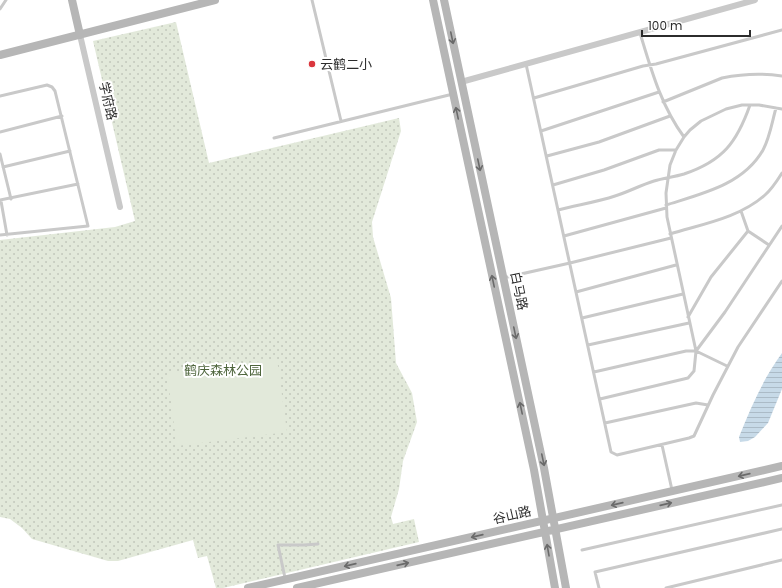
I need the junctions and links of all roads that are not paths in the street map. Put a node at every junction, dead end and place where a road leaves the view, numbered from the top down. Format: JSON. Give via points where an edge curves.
{"nodes":[{"id":1,"x":6,"y":0,"type":"edge"},
{"id":2,"x":72,"y":0,"type":"edge"},
{"id":3,"x":215,"y":0,"type":"edge"},
{"id":4,"x":312,"y":0,"type":"edge"},
{"id":5,"x":433,"y":0,"type":"edge"},
{"id":6,"x":444,"y":0,"type":"edge"},
{"id":7,"x":755,"y":0,"type":"edge"},
{"id":8,"x":0,"y":9,"type":"edge"},
{"id":9,"x":782,"y":30,"type":"edge"},
{"id":10,"x":640,"y":32,"type":"junction"},
{"id":11,"x":80,"y":34,"type":"junction"},
{"id":12,"x":0,"y":55,"type":"edge"},
{"id":13,"x":526,"y":64,"type":"junction"},
{"id":14,"x":650,"y":65,"type":"junction"},
{"id":15,"x":782,"y":76,"type":"edge"},
{"id":16,"x":461,"y":82,"type":"junction"},
{"id":17,"x":659,"y":92,"type":"junction"},
{"id":18,"x":453,"y":94,"type":"junction"},
{"id":19,"x":0,"y":96,"type":"edge"},
{"id":20,"x":534,"y":98,"type":"junction"},
{"id":21,"x":663,"y":102,"type":"junction"},
{"id":22,"x":750,"y":105,"type":"junction"},
{"id":23,"x":776,"y":108,"type":"junction"},
{"id":24,"x":782,"y":109,"type":"edge"},
{"id":25,"x":62,"y":116,"type":"junction"},
{"id":26,"x":670,"y":116,"type":"junction"},
{"id":27,"x":341,"y":121,"type":"junction"},
{"id":28,"x":541,"y":131,"type":"junction"},
{"id":29,"x":0,"y":132,"type":"edge"},
{"id":30,"x":684,"y":137,"type":"junction"},
{"id":31,"x":274,"y":138,"type":"dead end"},
{"id":32,"x":676,"y":150,"type":"junction"},
{"id":33,"x":70,"y":151,"type":"junction"},
{"id":34,"x":0,"y":154,"type":"edge"},
{"id":35,"x":547,"y":156,"type":"junction"},
{"id":36,"x":1,"y":160,"type":"edge"},
{"id":37,"x":3,"y":167,"type":"junction"},
{"id":38,"x":782,"y":173,"type":"edge"},
{"id":39,"x":667,"y":179,"type":"junction"},
{"id":40,"x":78,"y":184,"type":"junction"},
{"id":41,"x":553,"y":185,"type":"junction"},
{"id":42,"x":11,"y":199,"type":"junction"},
{"id":43,"x":1,"y":201,"type":"edge"},
{"id":44,"x":666,"y":206,"type":"junction"},
{"id":45,"x":120,"y":207,"type":"dead end"},
{"id":46,"x":558,"y":210,"type":"junction"},
{"id":47,"x":741,"y":211,"type":"junction"},
{"id":48,"x":781,"y":228,"type":"edge"},
{"id":49,"x":748,"y":230,"type":"junction"},
{"id":50,"x":0,"y":235,"type":"edge"},
{"id":51,"x":7,"y":235,"type":"junction"},
{"id":52,"x":564,"y":236,"type":"junction"},
{"id":53,"x":670,"y":236,"type":"junction"},
{"id":54,"x":769,"y":245,"type":"junction"},
{"id":55,"x":570,"y":263,"type":"junction"},
{"id":56,"x":676,"y":265,"type":"junction"},
{"id":57,"x":503,"y":278,"type":"junction"},
{"id":58,"x":782,"y":280,"type":"edge"},
{"id":59,"x":576,"y":292,"type":"junction"},
{"id":60,"x":683,"y":294,"type":"junction"},
{"id":61,"x":688,"y":317,"type":"junction"},
{"id":62,"x":582,"y":318,"type":"junction"},
{"id":63,"x":689,"y":322,"type":"junction"},
{"id":64,"x":588,"y":345,"type":"junction"},
{"id":65,"x":696,"y":351,"type":"junction"},
{"id":66,"x":727,"y":366,"type":"junction"},
{"id":67,"x":594,"y":372,"type":"junction"},
{"id":68,"x":600,"y":399,"type":"junction"},
{"id":69,"x":708,"y":404,"type":"junction"},
{"id":70,"x":605,"y":423,"type":"junction"},
{"id":71,"x":662,"y":445,"type":"junction"},
{"id":72,"x":782,"y":466,"type":"edge"},
{"id":73,"x":782,"y":478,"type":"edge"},
{"id":74,"x":672,"y":491,"type":"junction"},
{"id":75,"x":782,"y":505,"type":"edge"},
{"id":76,"x":553,"y":518,"type":"junction"},
{"id":77,"x":543,"y":521,"type":"junction"},
{"id":78,"x":555,"y":529,"type":"junction"},
{"id":79,"x":782,"y":529,"type":"edge"},
{"id":80,"x":545,"y":531,"type":"junction"},
{"id":81,"x":318,"y":544,"type":"dead end"},
{"id":82,"x":582,"y":550,"type":"dead end"},
{"id":83,"x":782,"y":560,"type":"edge"},
{"id":84,"x":285,"y":580,"type":"junction"},
{"id":85,"x":248,"y":588,"type":"edge"},
{"id":86,"x":297,"y":588,"type":"edge"},
{"id":87,"x":555,"y":588,"type":"edge"},
{"id":88,"x":566,"y":588,"type":"edge"},
{"id":89,"x":599,"y":588,"type":"edge"},
{"id":90,"x":666,"y":588,"type":"edge"}],
"edges":[{"from":1,"to":8,"type":"lane"},
{"from":2,"to":11,"type":"street","name":"学府路"},
{"from":3,"to":11,"type":"street"},
{"from":4,"to":27,"type":"lane"},
{"from":5,"to":18,"type":"street","name":"白马路"},
{"from":6,"to":16,"type":"street","name":"白马路","one_way":true},
{"from":7,"to":10,"type":"street"},
{"from":9,"to":14,"type":"lane"},
{"from":10,"to":13,"type":"street"},
{"from":10,"to":14,"type":"lane"},
{"from":11,"to":12,"type":"street"},
{"from":11,"to":45,"type":"street","name":"学府路"},
{"from":13,"to":16,"type":"street"},
{"from":13,"to":20,"type":"lane"},
{"from":14,"to":17,"type":"lane"},
{"from":14,"to":20,"type":"lane"},
{"from":15,"to":21,"type":"lane","via":[[731,76]]},
{"from":16,"to":57,"type":"street","name":"白马路","one_way":true},
{"from":17,"to":21,"type":"lane"},
{"from":17,"to":28,"type":"lane"},
{"from":18,"to":27,"type":"lane"},
{"from":77,"to":18,"type":"street","name":"白马路","one_way":true},
{"from":19,"to":25,"type":"lane","via":[[47,84],[55,91]]},
{"from":20,"to":28,"type":"lane"},
{"from":21,"to":26,"type":"lane"},
{"from":22,"to":23,"type":"lane"},
{"from":22,"to":30,"type":"lane","via":[[720,112],[695,125]]},
{"from":22,"to":39,"type":"lane","via":[[738,134],[722,154],[697,169]]},
{"from":23,"to":24,"type":"lane"},
{"from":23,"to":44,"type":"lane","via":[[763,150],[741,174],[717,188]]},
{"from":25,"to":29,"type":"lane"},
{"from":25,"to":33,"type":"lane"},
{"from":26,"to":30,"type":"lane"},
{"from":26,"to":35,"type":"lane","via":[[599,142]]},
{"from":27,"to":31,"type":"lane"},
{"from":28,"to":35,"type":"lane"},
{"from":30,"to":32,"type":"lane"},
{"from":32,"to":39,"type":"lane"},
{"from":32,"to":41,"type":"lane","via":[[659,150]]},
{"from":33,"to":37,"type":"lane"},
{"from":33,"to":40,"type":"lane"},
{"from":34,"to":36,"type":"lane"},
{"from":35,"to":41,"type":"lane"},
{"from":36,"to":37,"type":"lane"},
{"from":37,"to":42,"type":"lane"},
{"from":38,"to":47,"type":"lane","via":[[766,195]]},
{"from":39,"to":44,"type":"lane"},
{"from":39,"to":46,"type":"lane","via":[[656,180],[614,197]]},
{"from":40,"to":42,"type":"lane"},
{"from":40,"to":51,"type":"lane","via":[[88,226]]},
{"from":41,"to":46,"type":"lane"},
{"from":42,"to":43,"type":"lane"},
{"from":43,"to":51,"type":"lane"},
{"from":44,"to":52,"type":"lane"},
{"from":44,"to":53,"type":"lane"},
{"from":46,"to":52,"type":"lane"},
{"from":47,"to":49,"type":"lane"},
{"from":47,"to":53,"type":"lane"},
{"from":48,"to":54,"type":"lane"},
{"from":49,"to":54,"type":"lane"},
{"from":49,"to":61,"type":"lane","via":[[710,277]]},
{"from":50,"to":51,"type":"lane"},
{"from":52,"to":55,"type":"lane"},
{"from":53,"to":55,"type":"lane"},
{"from":53,"to":56,"type":"lane"},
{"from":54,"to":65,"type":"lane"},
{"from":55,"to":57,"type":"lane"},
{"from":55,"to":59,"type":"lane"},
{"from":56,"to":59,"type":"lane"},
{"from":56,"to":60,"type":"lane"},
{"from":57,"to":76,"type":"street","name":"白马路","one_way":true},
{"from":58,"to":66,"type":"lane"},
{"from":59,"to":62,"type":"lane"},
{"from":60,"to":61,"type":"lane"},
{"from":60,"to":62,"type":"lane"},
{"from":61,"to":63,"type":"lane"},
{"from":62,"to":64,"type":"lane"},
{"from":63,"to":64,"type":"lane"},
{"from":63,"to":65,"type":"lane"},
{"from":64,"to":67,"type":"lane"},
{"from":65,"to":66,"type":"lane"},
{"from":65,"to":67,"type":"lane","via":[[686,351]]},
{"from":65,"to":68,"type":"lane","via":[[694,371],[688,378]]},
{"from":66,"to":69,"type":"lane"},
{"from":67,"to":68,"type":"lane"},
{"from":68,"to":70,"type":"lane"},
{"from":69,"to":70,"type":"lane","via":[[696,403]]},
{"from":69,"to":71,"type":"lane","via":[[694,436]]},
{"from":70,"to":71,"type":"lane","via":[[611,452],[617,455]]},
{"from":71,"to":74,"type":"lane"},
{"from":72,"to":74,"type":"street","name":"谷山路","one_way":true},
{"from":78,"to":73,"type":"street","name":"谷山路","one_way":true},
{"from":74,"to":76,"type":"street","name":"谷山路","one_way":true},
{"from":75,"to":82,"type":"lane"},
{"from":76,"to":77,"type":"street","name":"谷山路"},
{"from":76,"to":78,"type":"street","name":"白马路"},
{"from":77,"to":80,"type":"street","name":"白马路"},
{"from":77,"to":84,"type":"street","name":"谷山路","one_way":true},
{"from":78,"to":80,"type":"street","name":"谷山路"},
{"from":78,"to":88,"type":"street","name":"白马路"},
{"from":79,"to":89,"type":"lane","via":[[596,572]]},
{"from":86,"to":80,"type":"street","name":"谷山路","one_way":true},
{"from":87,"to":80,"type":"street","name":"白马路","one_way":true},
{"from":81,"to":84,"type":"lane","via":[[278,545]]},
{"from":83,"to":90,"type":"lane"},
{"from":84,"to":85,"type":"street","name":"谷山路"}]}
